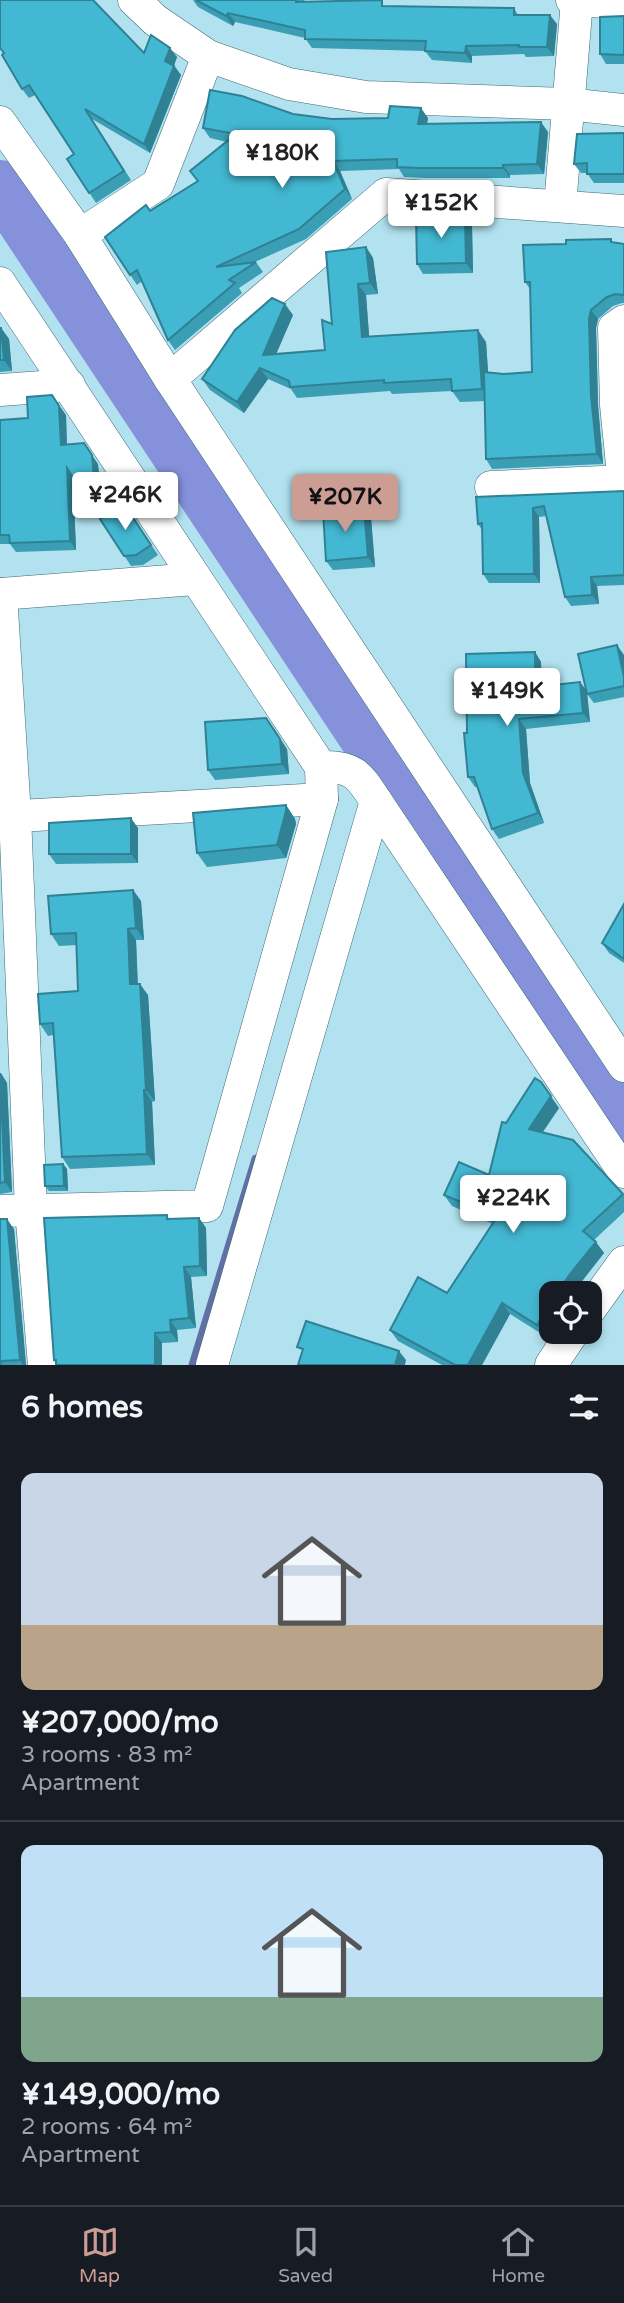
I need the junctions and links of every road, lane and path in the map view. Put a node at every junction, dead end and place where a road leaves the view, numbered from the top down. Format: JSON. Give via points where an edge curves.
{"nodes":[{"id":1,"x":134,"y":0,"type":"edge"},
{"id":2,"x":576,"y":0,"type":"edge"},
{"id":3,"x":624,"y":3,"type":"edge"},
{"id":4,"x":208,"y":56,"type":"junction"},
{"id":5,"x":567,"y":104,"type":"junction"},
{"id":6,"x":624,"y":110,"type":"edge"},
{"id":7,"x":0,"y":122,"type":"edge"},
{"id":8,"x":559,"y":206,"type":"junction"},
{"id":9,"x":624,"y":211,"type":"edge"},
{"id":10,"x":80,"y":235,"type":"junction"},
{"id":11,"x":0,"y":283,"type":"edge"},
{"id":12,"x":624,"y":321,"type":"edge"},
{"id":13,"x":170,"y":379,"type":"junction"},
{"id":14,"x":69,"y":385,"type":"junction"},
{"id":15,"x":0,"y":390,"type":"edge"},
{"id":16,"x":624,"y":467,"type":"edge"},
{"id":17,"x":624,"y":481,"type":"edge"},
{"id":18,"x":491,"y":487,"type":"dead end"},
{"id":19,"x":195,"y":579,"type":"junction"},
{"id":20,"x":1,"y":594,"type":"edge"},
{"id":21,"x":321,"y":767,"type":"junction"},
{"id":22,"x":369,"y":790,"type":"junction"},
{"id":23,"x":322,"y":799,"type":"junction"},
{"id":24,"x":7,"y":816,"type":"edge"},
{"id":25,"x":624,"y":1066,"type":"edge"},
{"id":26,"x":624,"y":1172,"type":"edge"},
{"id":27,"x":31,"y":1210,"type":"junction"},
{"id":28,"x":0,"y":1211,"type":"edge"},
{"id":29,"x":624,"y":1262,"type":"edge"},
{"id":30,"x":602,"y":1292,"type":"edge"},
{"id":31,"x":565,"y":1344,"type":"edge"},
{"id":32,"x":44,"y":1365,"type":"edge"},
{"id":33,"x":212,"y":1365,"type":"edge"},
{"id":34,"x":551,"y":1365,"type":"edge"}],
"edges":[{"from":1,"to":4,"type":"street"},
{"from":2,"to":3,"type":"street"},
{"from":2,"to":5,"type":"street"},
{"from":4,"to":5,"type":"street","via":[[289,84],[366,97]]},
{"from":4,"to":10,"type":"street","via":[[158,184]]},
{"from":5,"to":6,"type":"street"},
{"from":5,"to":8,"type":"street"},
{"from":7,"to":10,"type":"street"},
{"from":8,"to":9,"type":"street"},
{"from":8,"to":13,"type":"street","via":[[386,194]]},
{"from":10,"to":13,"type":"street"},
{"from":11,"to":14,"type":"street"},
{"from":12,"to":16,"type":"street","via":[[614,328],[616,405]]},
{"from":13,"to":25,"type":"street"},
{"from":14,"to":15,"type":"street"},
{"from":14,"to":19,"type":"street"},
{"from":17,"to":18,"type":"street"},
{"from":19,"to":20,"type":"street"},
{"from":19,"to":21,"type":"street"},
{"from":20,"to":24,"type":"street"},
{"from":21,"to":22,"type":"street","via":[[335,767]]},
{"from":21,"to":23,"type":"street"},
{"from":22,"to":26,"type":"street"},
{"from":22,"to":33,"type":"street"},
{"from":23,"to":24,"type":"street"},
{"from":23,"to":27,"type":"street","via":[[206,1206]]},
{"from":24,"to":27,"type":"street"},
{"from":27,"to":28,"type":"street"},
{"from":27,"to":32,"type":"street"},
{"from":29,"to":30,"type":"street"},
{"from":31,"to":34,"type":"street"}]}
